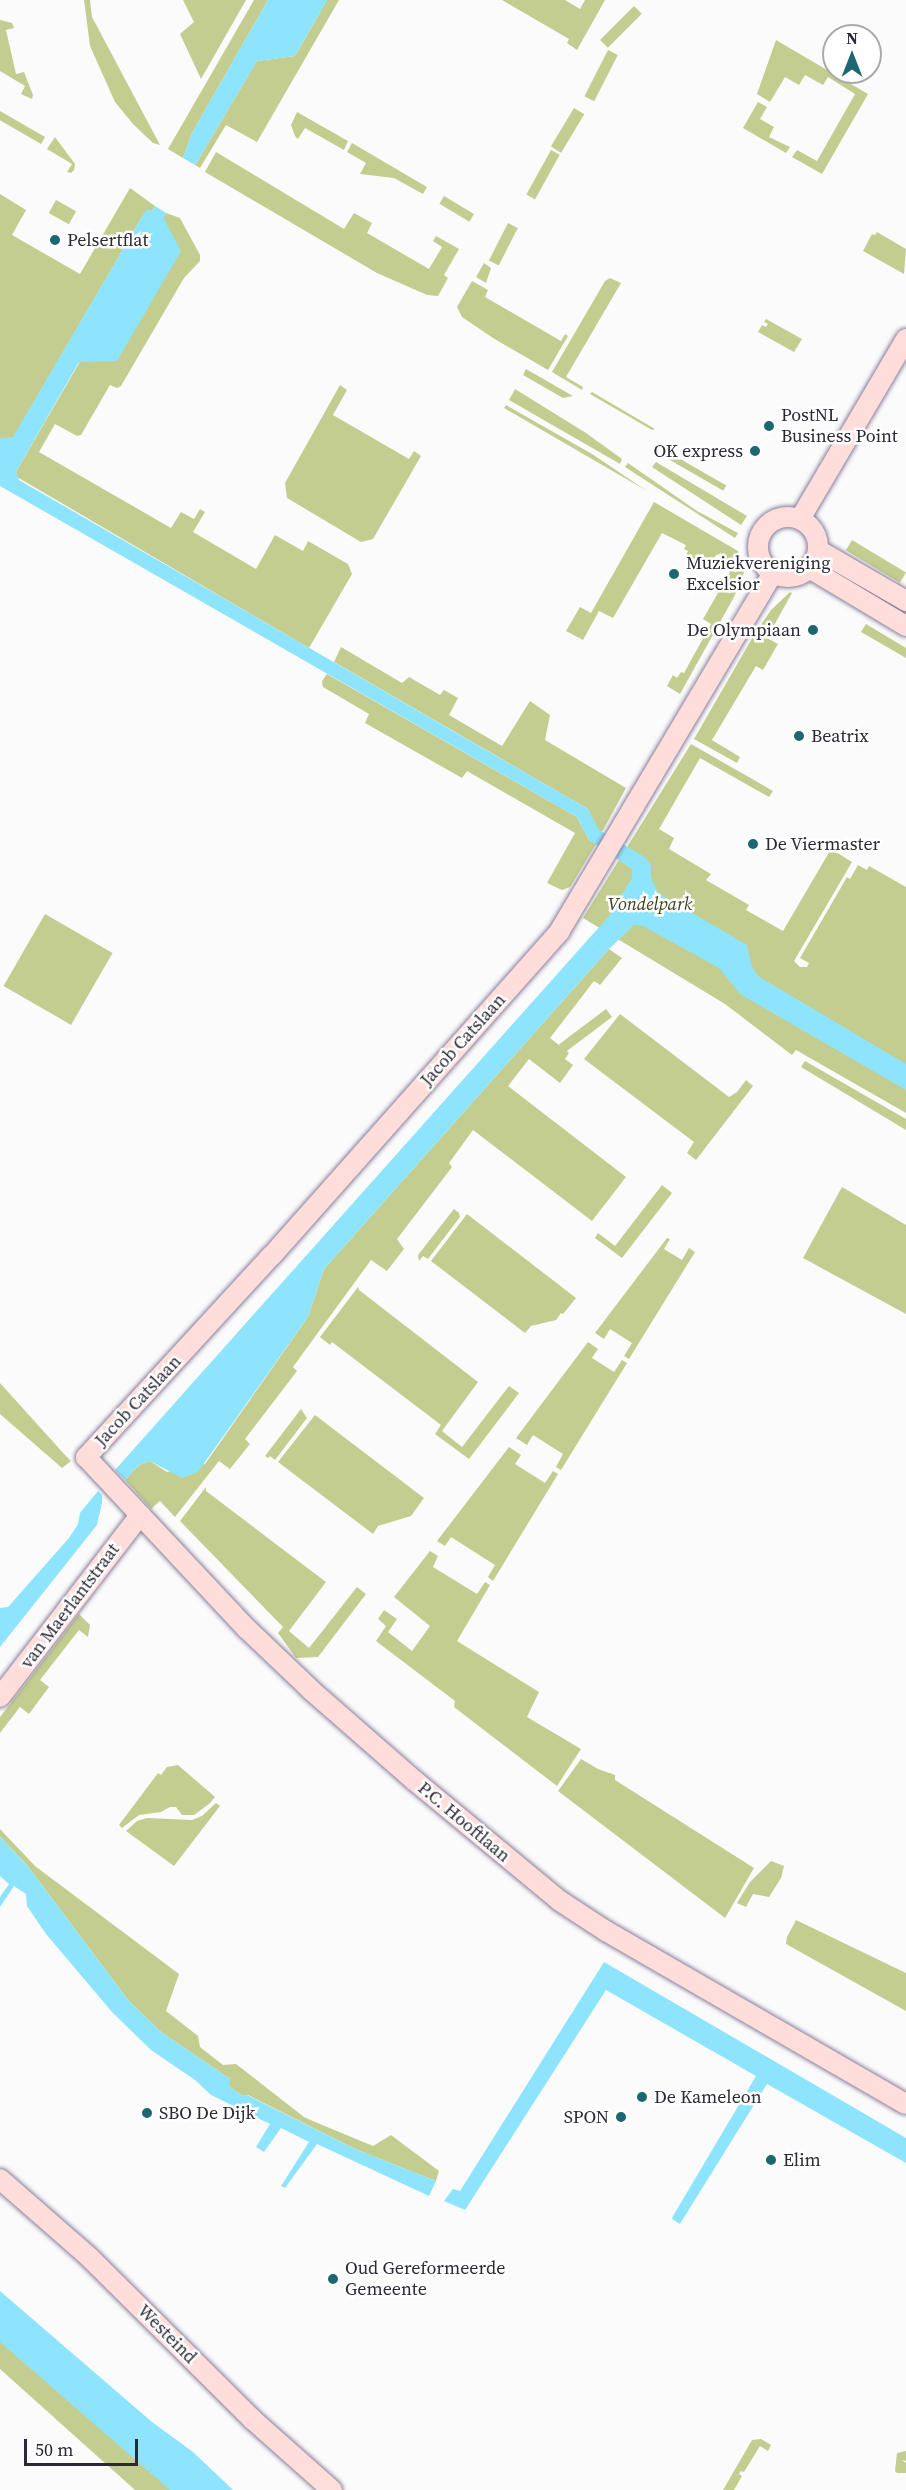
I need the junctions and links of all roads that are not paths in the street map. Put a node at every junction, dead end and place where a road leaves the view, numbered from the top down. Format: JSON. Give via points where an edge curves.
{"nodes":[{"id":1,"x":906,"y":339,"type":"edge"},
{"id":2,"x":800,"y":519,"type":"junction"},
{"id":3,"x":818,"y":550,"type":"junction"},
{"id":4,"x":809,"y":568,"type":"junction"},
{"id":5,"x":773,"y":573,"type":"junction"},
{"id":6,"x":906,"y":601,"type":"edge"},
{"id":7,"x":906,"y":626,"type":"edge"},
{"id":8,"x":86,"y":1457,"type":"joint"},
{"id":9,"x":134,"y":1508,"type":"junction"},
{"id":10,"x":0,"y":1697,"type":"edge"},
{"id":11,"x":906,"y":2104,"type":"edge"},
{"id":12,"x":0,"y":2179,"type":"edge"},
{"id":13,"x":332,"y":2490,"type":"edge"}],
"edges":[{"from":1,"to":2,"type":"street"},
{"from":2,"to":3,"type":"street","via":[[815,531]]},
{"from":2,"to":5,"type":"street","via":[[778,518],[761,534],[759,554]]},
{"from":3,"to":4,"type":"street"},
{"from":3,"to":6,"type":"street"},
{"from":4,"to":5,"type":"street","via":[[793,577]]},
{"from":4,"to":7,"type":"street"},
{"from":5,"to":8,"type":"street","name":"Jacob Catslaan","via":[[560,931]]},
{"from":8,"to":9,"type":"street","name":"P.C. Hooftlaan"},
{"from":9,"to":10,"type":"street","name":"van Maerlantstraat"},
{"from":9,"to":11,"type":"street","name":"P.C. Hooftlaan","via":[[247,1629],[311,1690],[560,1901]]},
{"from":12,"to":13,"type":"street","name":"Westeind","via":[[89,2258],[252,2419]]}]}
